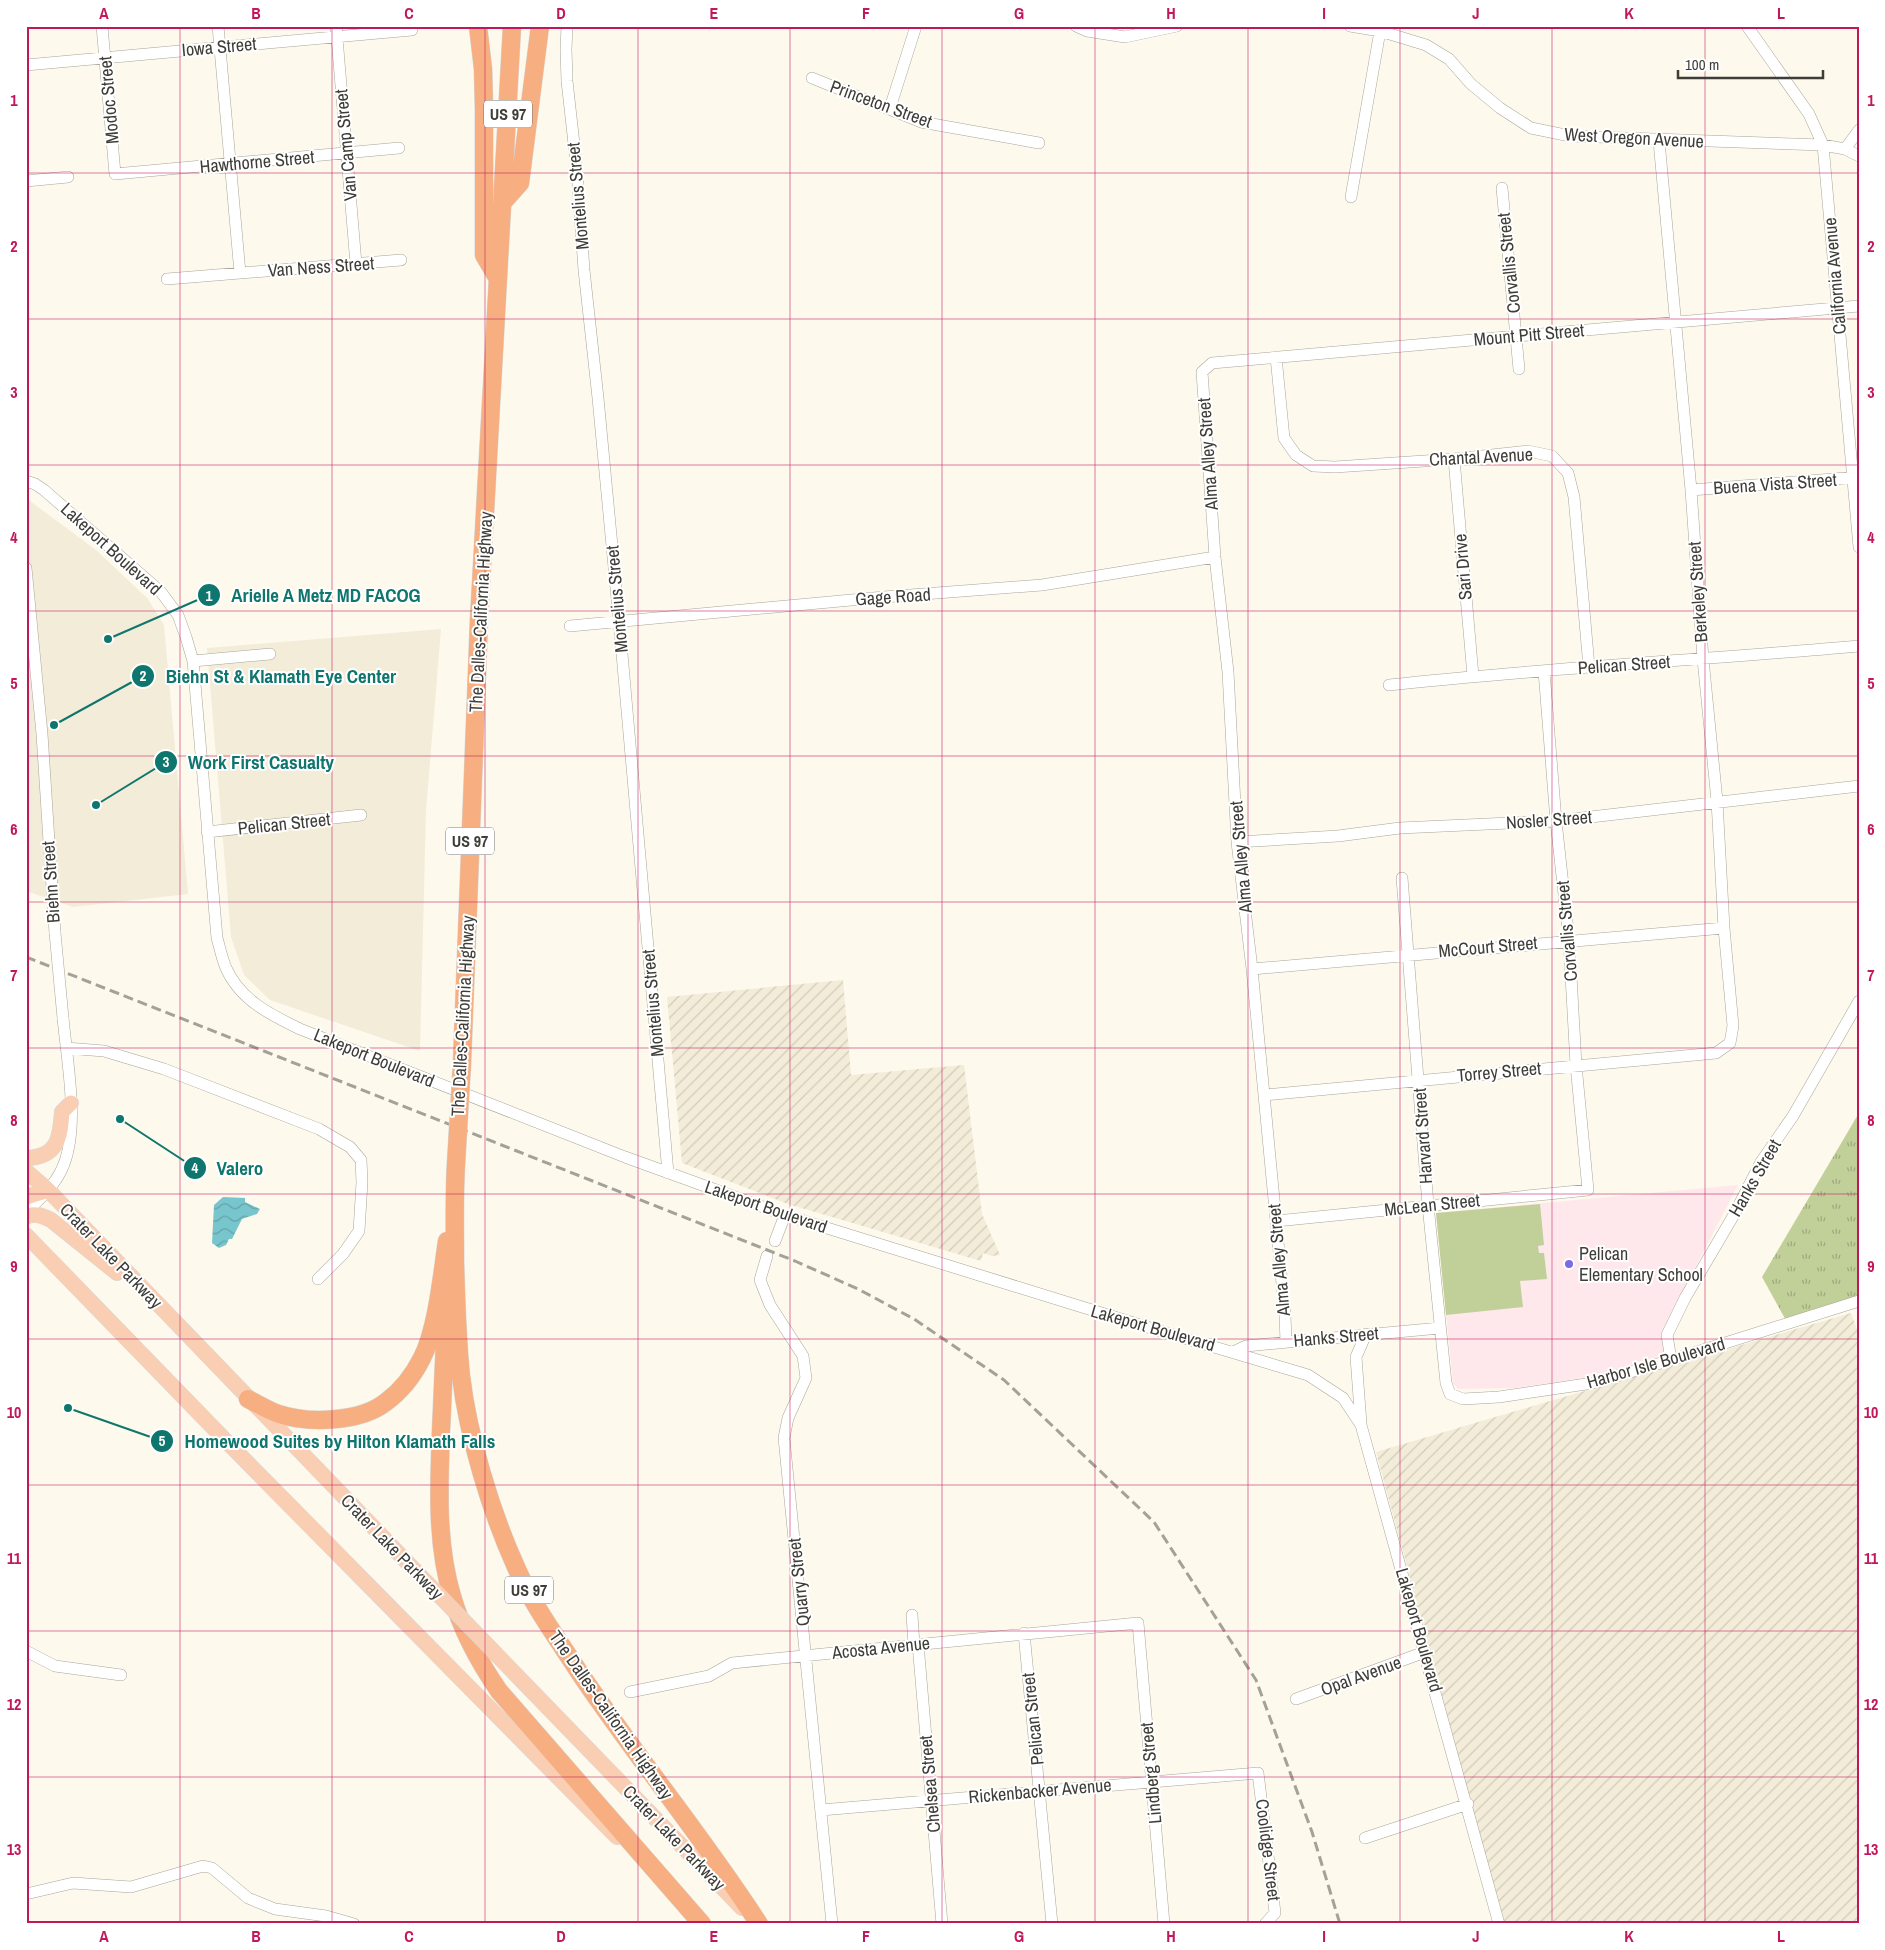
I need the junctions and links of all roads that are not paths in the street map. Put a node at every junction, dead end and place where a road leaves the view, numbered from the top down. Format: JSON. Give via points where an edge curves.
{"nodes":[{"id":1,"x":102,"y":26,"type":"edge"},
{"id":2,"x":218,"y":26,"type":"edge"},
{"id":3,"x":478,"y":26,"type":"edge"},
{"id":4,"x":512,"y":26,"type":"edge"},
{"id":5,"x":540,"y":26,"type":"edge"},
{"id":6,"x":567,"y":26,"type":"edge"},
{"id":7,"x":916,"y":26,"type":"edge"},
{"id":8,"x":1076,"y":26,"type":"edge"},
{"id":9,"x":1350,"y":26,"type":"edge"},
{"id":10,"x":1748,"y":26,"type":"edge"},
{"id":11,"x":1170,"y":27,"type":"edge"},
{"id":12,"x":412,"y":30,"type":"dead end"},
{"id":13,"x":1380,"y":31,"type":"junction"},
{"id":14,"x":336,"y":32,"type":"edge"},
{"id":15,"x":220,"y":47,"type":"junction"},
{"id":16,"x":105,"y":58,"type":"junction"},
{"id":17,"x":26,"y":65,"type":"edge"},
{"id":18,"x":812,"y":78,"type":"dead end"},
{"id":19,"x":890,"y":108,"type":"junction"},
{"id":20,"x":1859,"y":130,"type":"edge"},
{"id":21,"x":1659,"y":141,"type":"junction"},
{"id":22,"x":1039,"y":143,"type":"dead end"},
{"id":23,"x":1823,"y":145,"type":"junction"},
{"id":24,"x":399,"y":148,"type":"dead end"},
{"id":25,"x":1845,"y":150,"type":"junction"},
{"id":26,"x":348,"y":154,"type":"junction"},
{"id":27,"x":1859,"y":156,"type":"edge"},
{"id":28,"x":232,"y":164,"type":"junction"},
{"id":29,"x":115,"y":174,"type":"joint"},
{"id":30,"x":68,"y":177,"type":"dead end"},
{"id":31,"x":26,"y":181,"type":"edge"},
{"id":32,"x":1502,"y":188,"type":"dead end"},
{"id":33,"x":1351,"y":197,"type":"dead end"},
{"id":34,"x":504,"y":201,"type":"junction"},
{"id":35,"x":401,"y":260,"type":"dead end"},
{"id":36,"x":356,"y":264,"type":"junction"},
{"id":37,"x":240,"y":273,"type":"junction"},
{"id":38,"x":167,"y":279,"type":"dead end"},
{"id":39,"x":498,"y":279,"type":"junction"},
{"id":40,"x":1859,"y":306,"type":"edge"},
{"id":41,"x":1838,"y":307,"type":"junction"},
{"id":42,"x":1675,"y":323,"type":"junction"},
{"id":43,"x":1516,"y":335,"type":"junction"},
{"id":44,"x":1276,"y":357,"type":"junction"},
{"id":45,"x":1519,"y":369,"type":"dead end"},
{"id":46,"x":1202,"y":372,"type":"joint"},
{"id":47,"x":1454,"y":459,"type":"junction"},
{"id":48,"x":1856,"y":477,"type":"edge"},
{"id":49,"x":26,"y":481,"type":"edge"},
{"id":50,"x":1691,"y":490,"type":"junction"},
{"id":51,"x":1859,"y":547,"type":"edge"},
{"id":52,"x":1215,"y":556,"type":"junction"},
{"id":53,"x":26,"y":568,"type":"edge"},
{"id":54,"x":619,"y":620,"type":"junction"},
{"id":55,"x":570,"y":626,"type":"dead end"},
{"id":56,"x":1859,"y":646,"type":"edge"},
{"id":57,"x":270,"y":654,"type":"dead end"},
{"id":58,"x":1703,"y":659,"type":"junction"},
{"id":59,"x":193,"y":661,"type":"junction"},
{"id":60,"x":1589,"y":667,"type":"junction"},
{"id":61,"x":1544,"y":671,"type":"junction"},
{"id":62,"x":1473,"y":676,"type":"junction"},
{"id":63,"x":1389,"y":685,"type":"dead end"},
{"id":64,"x":1859,"y":786,"type":"edge"},
{"id":65,"x":1717,"y":801,"type":"junction"},
{"id":66,"x":361,"y":815,"type":"dead end"},
{"id":67,"x":1556,"y":821,"type":"junction"},
{"id":68,"x":207,"y":832,"type":"junction"},
{"id":69,"x":1238,"y":842,"type":"junction"},
{"id":70,"x":1402,"y":878,"type":"dead end"},
{"id":71,"x":1724,"y":928,"type":"junction"},
{"id":72,"x":1569,"y":940,"type":"junction"},
{"id":73,"x":1409,"y":955,"type":"junction"},
{"id":74,"x":1252,"y":968,"type":"junction"},
{"id":75,"x":1859,"y":1001,"type":"edge"},
{"id":76,"x":1730,"y":1042,"type":"joint"},
{"id":77,"x":66,"y":1048,"type":"junction"},
{"id":78,"x":1576,"y":1065,"type":"junction"},
{"id":79,"x":1418,"y":1080,"type":"junction"},
{"id":80,"x":1265,"y":1095,"type":"junction"},
{"id":81,"x":70,"y":1103,"type":"junction"},
{"id":82,"x":26,"y":1158,"type":"edge"},
{"id":83,"x":26,"y":1172,"type":"edge"},
{"id":84,"x":668,"y":1173,"type":"junction"},
{"id":85,"x":48,"y":1190,"type":"junction"},
{"id":86,"x":1588,"y":1190,"type":"joint"},
{"id":87,"x":454,"y":1196,"type":"junction"},
{"id":88,"x":26,"y":1197,"type":"edge"},
{"id":89,"x":1428,"y":1205,"type":"junction"},
{"id":90,"x":26,"y":1212,"type":"edge"},
{"id":91,"x":785,"y":1215,"type":"junction"},
{"id":92,"x":26,"y":1217,"type":"edge"},
{"id":93,"x":1276,"y":1221,"type":"junction"},
{"id":94,"x":26,"y":1235,"type":"edge"},
{"id":95,"x":775,"y":1240,"type":"dead end"},
{"id":96,"x":767,"y":1256,"type":"dead end"},
{"id":97,"x":318,"y":1279,"type":"dead end"},
{"id":98,"x":141,"y":1286,"type":"junction"},
{"id":99,"x":1859,"y":1301,"type":"edge"},
{"id":100,"x":1440,"y":1328,"type":"junction"},
{"id":101,"x":1366,"y":1334,"type":"junction"},
{"id":102,"x":1286,"y":1342,"type":"junction"},
{"id":103,"x":1233,"y":1352,"type":"junction"},
{"id":104,"x":1671,"y":1360,"type":"junction"},
{"id":105,"x":1450,"y":1394,"type":"joint"},
{"id":106,"x":248,"y":1399,"type":"junction"},
{"id":107,"x":1361,"y":1425,"type":"junction"},
{"id":108,"x":912,"y":1615,"type":"dead end"},
{"id":109,"x":1138,"y":1623,"type":"joint"},
{"id":110,"x":1024,"y":1633,"type":"junction"},
{"id":111,"x":916,"y":1645,"type":"junction"},
{"id":112,"x":26,"y":1651,"type":"edge"},
{"id":113,"x":1425,"y":1652,"type":"junction"},
{"id":114,"x":806,"y":1655,"type":"junction"},
{"id":115,"x":122,"y":1676,"type":"dead end"},
{"id":116,"x":630,"y":1692,"type":"dead end"},
{"id":117,"x":1296,"y":1699,"type":"dead end"},
{"id":118,"x":1258,"y":1773,"type":"joint"},
{"id":119,"x":1152,"y":1781,"type":"junction"},
{"id":120,"x":1040,"y":1790,"type":"junction"},
{"id":121,"x":931,"y":1801,"type":"junction"},
{"id":122,"x":1468,"y":1804,"type":"junction"},
{"id":123,"x":822,"y":1810,"type":"junction"},
{"id":124,"x":1364,"y":1838,"type":"dead end"},
{"id":125,"x":26,"y":1894,"type":"edge"},
{"id":126,"x":679,"y":1899,"type":"junction"},
{"id":127,"x":354,"y":1924,"type":"edge"},
{"id":128,"x":702,"y":1924,"type":"edge"},
{"id":129,"x":758,"y":1924,"type":"edge"},
{"id":130,"x":832,"y":1924,"type":"edge"},
{"id":131,"x":942,"y":1924,"type":"edge"},
{"id":132,"x":1052,"y":1924,"type":"edge"},
{"id":133,"x":1164,"y":1924,"type":"edge"},
{"id":134,"x":1265,"y":1924,"type":"edge"},
{"id":135,"x":1499,"y":1924,"type":"edge"}],
"edges":[{"from":1,"to":16,"type":"street","name":"Modoc Street"},
{"from":2,"to":15,"type":"street"},
{"from":3,"to":39,"type":"highway","via":[[483,69],[484,255]]},
{"from":4,"to":34,"type":"highway","name":"The Dalles-California Highway","number":"US 97"},
{"from":5,"to":34,"type":"highway","via":[[520,183]]},
{"from":6,"to":54,"type":"street","name":"Montelius Street","via":[[567,82]]},
{"from":7,"to":19,"type":"street"},
{"from":8,"to":11,"type":"street","via":[[1088,32],[1125,37]]},
{"from":9,"to":13,"type":"street","name":"West Oregon Avenue"},
{"from":10,"to":23,"type":"street","name":"California Avenue","via":[[1809,114]]},
{"from":12,"to":14,"type":"street","name":"Iowa Street"},
{"from":13,"to":21,"type":"street","name":"West Oregon Avenue","via":[[1426,45],[1449,59],[1471,84],[1531,128],[1570,136]]},
{"from":13,"to":33,"type":"street"},
{"from":14,"to":15,"type":"street","name":"Iowa Street"},
{"from":14,"to":26,"type":"street","name":"Van Camp Street"},
{"from":15,"to":16,"type":"street","name":"Iowa Street"},
{"from":15,"to":28,"type":"street"},
{"from":16,"to":17,"type":"street","name":"Iowa Street"},
{"from":16,"to":29,"type":"street","name":"Modoc Street"},
{"from":18,"to":19,"type":"street","name":"Princeton Street"},
{"from":19,"to":22,"type":"street","name":"Princeton Street","via":[[920,122]]},
{"from":20,"to":25,"type":"street"},
{"from":21,"to":23,"type":"street","name":"West Oregon Avenue"},
{"from":21,"to":42,"type":"street","name":"Berkeley Street"},
{"from":23,"to":25,"type":"street","name":"West Oregon Avenue"},
{"from":23,"to":41,"type":"street","name":"California Avenue"},
{"from":24,"to":26,"type":"street","name":"Hawthorne Street"},
{"from":25,"to":27,"type":"street","name":"West Oregon Avenue"},
{"from":26,"to":28,"type":"street","name":"Hawthorne Street"},
{"from":26,"to":36,"type":"street","name":"Van Camp Street"},
{"from":28,"to":29,"type":"street","name":"Hawthorne Street"},
{"from":28,"to":37,"type":"street"},
{"from":30,"to":31,"type":"street"},
{"from":32,"to":43,"type":"street","name":"Corvallis Street"},
{"from":34,"to":39,"type":"highway","name":"The Dalles-California Highway","number":"US 97"},
{"from":35,"to":36,"type":"street","name":"Van Ness Street"},
{"from":36,"to":37,"type":"street","name":"Van Ness Street"},
{"from":37,"to":38,"type":"street","name":"Van Ness Street"},
{"from":39,"to":87,"type":"highway","name":"The Dalles-California Highway","number":"US 97","bridge":true,"via":[[479,620]]},
{"from":40,"to":41,"type":"street","name":"Mount Pitt Street"},
{"from":41,"to":42,"type":"street","name":"Mount Pitt Street"},
{"from":41,"to":48,"type":"street","name":"California Avenue"},
{"from":42,"to":43,"type":"street","name":"Mount Pitt Street"},
{"from":42,"to":50,"type":"street","name":"Berkeley Street"},
{"from":43,"to":44,"type":"street","name":"Mount Pitt Street"},
{"from":43,"to":45,"type":"street","name":"Corvallis Street"},
{"from":44,"to":46,"type":"street","name":"Mount Pitt Street","via":[[1212,363]]},
{"from":44,"to":47,"type":"street","name":"Chantal Avenue","via":[[1284,438],[1296,455],[1313,466]]},
{"from":46,"to":52,"type":"street","name":"Alma Alley Street"},
{"from":47,"to":60,"type":"street","name":"Chantal Avenue","via":[[1528,451],[1552,456],[1568,473],[1574,497]]},
{"from":47,"to":62,"type":"street","name":"Sari Drive"},
{"from":48,"to":50,"type":"street","name":"Buena Vista Street"},
{"from":48,"to":51,"type":"street","name":"California Avenue"},
{"from":49,"to":59,"type":"street","name":"Lakeport Boulevard","via":[[44,490],[161,592],[178,615]]},
{"from":50,"to":58,"type":"street","name":"Berkeley Street"},
{"from":52,"to":54,"type":"street","name":"Gage Road","via":[[1042,585]]},
{"from":52,"to":69,"type":"street","name":"Alma Alley Street","via":[[1228,672]]},
{"from":53,"to":77,"type":"street","name":"Biehn Street","bridge":true},
{"from":54,"to":55,"type":"street","name":"Gage Road"},
{"from":54,"to":84,"type":"street","name":"Montelius Street"},
{"from":56,"to":58,"type":"street","name":"Pelican Street"},
{"from":57,"to":59,"type":"street"},
{"from":58,"to":60,"type":"street","name":"Pelican Street"},
{"from":58,"to":65,"type":"street","name":"Berkeley Street"},
{"from":59,"to":68,"type":"street","name":"Lakeport Boulevard"},
{"from":60,"to":61,"type":"street","name":"Pelican Street"},
{"from":61,"to":62,"type":"street","name":"Pelican Street"},
{"from":61,"to":67,"type":"street","name":"Corvallis Street"},
{"from":62,"to":63,"type":"street","name":"Pelican Street"},
{"from":64,"to":65,"type":"street","name":"Nosler Street"},
{"from":65,"to":67,"type":"street","name":"Nosler Street"},
{"from":65,"to":71,"type":"street","name":"Berkeley Street"},
{"from":66,"to":68,"type":"street","name":"Pelican Street"},
{"from":67,"to":69,"type":"street","name":"Nosler Street","via":[[1400,828],[1338,836]]},
{"from":67,"to":72,"type":"street","name":"Corvallis Street"},
{"from":68,"to":84,"type":"street","name":"Lakeport Boulevard","via":[[217,938],[227,969],[242,992],[266,1013]]},
{"from":69,"to":74,"type":"street","name":"Alma Alley Street"},
{"from":70,"to":73,"type":"street","name":"Harvard Street"},
{"from":71,"to":72,"type":"street","name":"McCourt Street"},
{"from":71,"to":76,"type":"street","name":"Berkeley Street","via":[[1733,1026]]},
{"from":72,"to":73,"type":"street","name":"McCourt Street"},
{"from":72,"to":78,"type":"street","name":"Corvallis Street"},
{"from":73,"to":74,"type":"street","name":"McCourt Street"},
{"from":73,"to":79,"type":"street","name":"Harvard Street"},
{"from":74,"to":80,"type":"street","name":"Alma Alley Street"},
{"from":75,"to":104,"type":"street","name":"Hanks Street","via":[[1793,1116],[1761,1162],[1735,1214],[1685,1298],[1667,1335]]},
{"from":76,"to":78,"type":"street","name":"Torrey Street","via":[[1716,1053]]},
{"from":77,"to":81,"type":"street","name":"Biehn Street"},
{"from":77,"to":97,"type":"street","via":[[104,1051],[164,1069],[319,1130],[350,1147],[360,1160],[359,1231],[343,1254]]},
{"from":78,"to":79,"type":"street","name":"Torrey Street"},
{"from":78,"to":86,"type":"street","name":"Corvallis Street"},
{"from":79,"to":80,"type":"street","name":"Torrey Street"},
{"from":79,"to":89,"type":"street","name":"Harvard Street"},
{"from":80,"to":93,"type":"street","name":"Alma Alley Street"},
{"from":81,"to":82,"type":"main road","via":[[62,1112],[60,1136],[53,1148],[40,1156]]},
{"from":81,"to":85,"type":"street","name":"Biehn Street","via":[[69,1150],[61,1172]]},
{"from":83,"to":85,"type":"main road","name":"Crater Lake Parkway"},
{"from":84,"to":91,"type":"street","name":"Lakeport Boulevard"},
{"from":85,"to":88,"type":"main road"},
{"from":85,"to":90,"type":"street","name":"Biehn Street"},
{"from":85,"to":98,"type":"main road","name":"Crater Lake Parkway"},
{"from":86,"to":89,"type":"street","name":"McLean Street"},
{"from":87,"to":106,"type":"highway","via":[[433,1325],[423,1357],[386,1403],[334,1421],[279,1414]]},
{"from":87,"to":126,"type":"highway","number":"US 97","via":[[439,1493],[442,1543],[452,1596],[466,1636],[499,1691]]},
{"from":87,"to":129,"type":"highway","name":"The Dalles-California Highway","number":"US 97","via":[[456,1314],[461,1378],[479,1461],[516,1568],[590,1689],[730,1879]]},
{"from":89,"to":93,"type":"street","name":"McLean Street"},
{"from":89,"to":100,"type":"street","name":"Harvard Street"},
{"from":91,"to":95,"type":"street"},
{"from":91,"to":103,"type":"street","name":"Lakeport Boulevard"},
{"from":92,"to":98,"type":"main road","via":[[31,1214],[51,1220],[117,1273]]},
{"from":93,"to":102,"type":"street","name":"Alma Alley Street"},
{"from":94,"to":126,"type":"main road"},
{"from":96,"to":114,"type":"street","name":"Quarry Street","via":[[760,1280],[770,1305],[803,1356],[806,1378],[788,1418],[784,1438]]},
{"from":98,"to":106,"type":"main road","name":"Crater Lake Parkway"},
{"from":99,"to":104,"type":"street","name":"Harbor Isle Boulevard"},
{"from":100,"to":101,"type":"street","name":"Hanks Street"},
{"from":100,"to":105,"type":"street","name":"Harvard Street"},
{"from":101,"to":102,"type":"street","name":"Hanks Street"},
{"from":101,"to":107,"type":"street","via":[[1356,1357]]},
{"from":102,"to":103,"type":"street","name":"Hanks Street","via":[[1246,1346]]},
{"from":103,"to":107,"type":"street","name":"Lakeport Boulevard","via":[[1308,1375],[1343,1398]]},
{"from":104,"to":105,"type":"street","name":"Harbor Isle Boulevard","via":[[1593,1383],[1499,1397],[1463,1398]]},
{"from":106,"to":129,"type":"main road","name":"Crater Lake Parkway","bridge":true},
{"from":107,"to":113,"type":"street","name":"Lakeport Boulevard"},
{"from":108,"to":111,"type":"street","name":"Chelsea Street"},
{"from":109,"to":110,"type":"street","name":"Acosta Avenue"},
{"from":109,"to":119,"type":"street","name":"Lindberg Street"},
{"from":110,"to":111,"type":"street","name":"Acosta Avenue"},
{"from":110,"to":120,"type":"street","name":"Pelican Street"},
{"from":111,"to":114,"type":"street","name":"Acosta Avenue"},
{"from":111,"to":121,"type":"street","name":"Chelsea Street"},
{"from":112,"to":115,"type":"street","via":[[55,1666]]},
{"from":113,"to":117,"type":"street","name":"Opal Avenue"},
{"from":113,"to":122,"type":"street","name":"Lakeport Boulevard"},
{"from":114,"to":116,"type":"street","name":"Acosta Avenue","via":[[732,1663],[709,1676]]},
{"from":114,"to":123,"type":"street","name":"Quarry Street"},
{"from":118,"to":119,"type":"street","name":"Rickenbacker Avenue"},
{"from":118,"to":134,"type":"street","name":"Coolidge Street","via":[[1275,1913]]},
{"from":119,"to":120,"type":"street","name":"Rickenbacker Avenue"},
{"from":119,"to":133,"type":"street","name":"Lindberg Street"},
{"from":120,"to":121,"type":"street","name":"Rickenbacker Avenue"},
{"from":120,"to":132,"type":"street","name":"Pelican Street"},
{"from":121,"to":123,"type":"street","name":"Rickenbacker Avenue"},
{"from":121,"to":131,"type":"street","name":"Chelsea Street"},
{"from":122,"to":124,"type":"street"},
{"from":122,"to":135,"type":"street","name":"Lakeport Boulevard"},
{"from":123,"to":130,"type":"street","name":"Quarry Street"},
{"from":125,"to":127,"type":"street","via":[[74,1883],[131,1886],[203,1866],[212,1868],[248,1898],[275,1909],[326,1916]]},
{"from":126,"to":128,"type":"highway","number":"US 97"}]}
